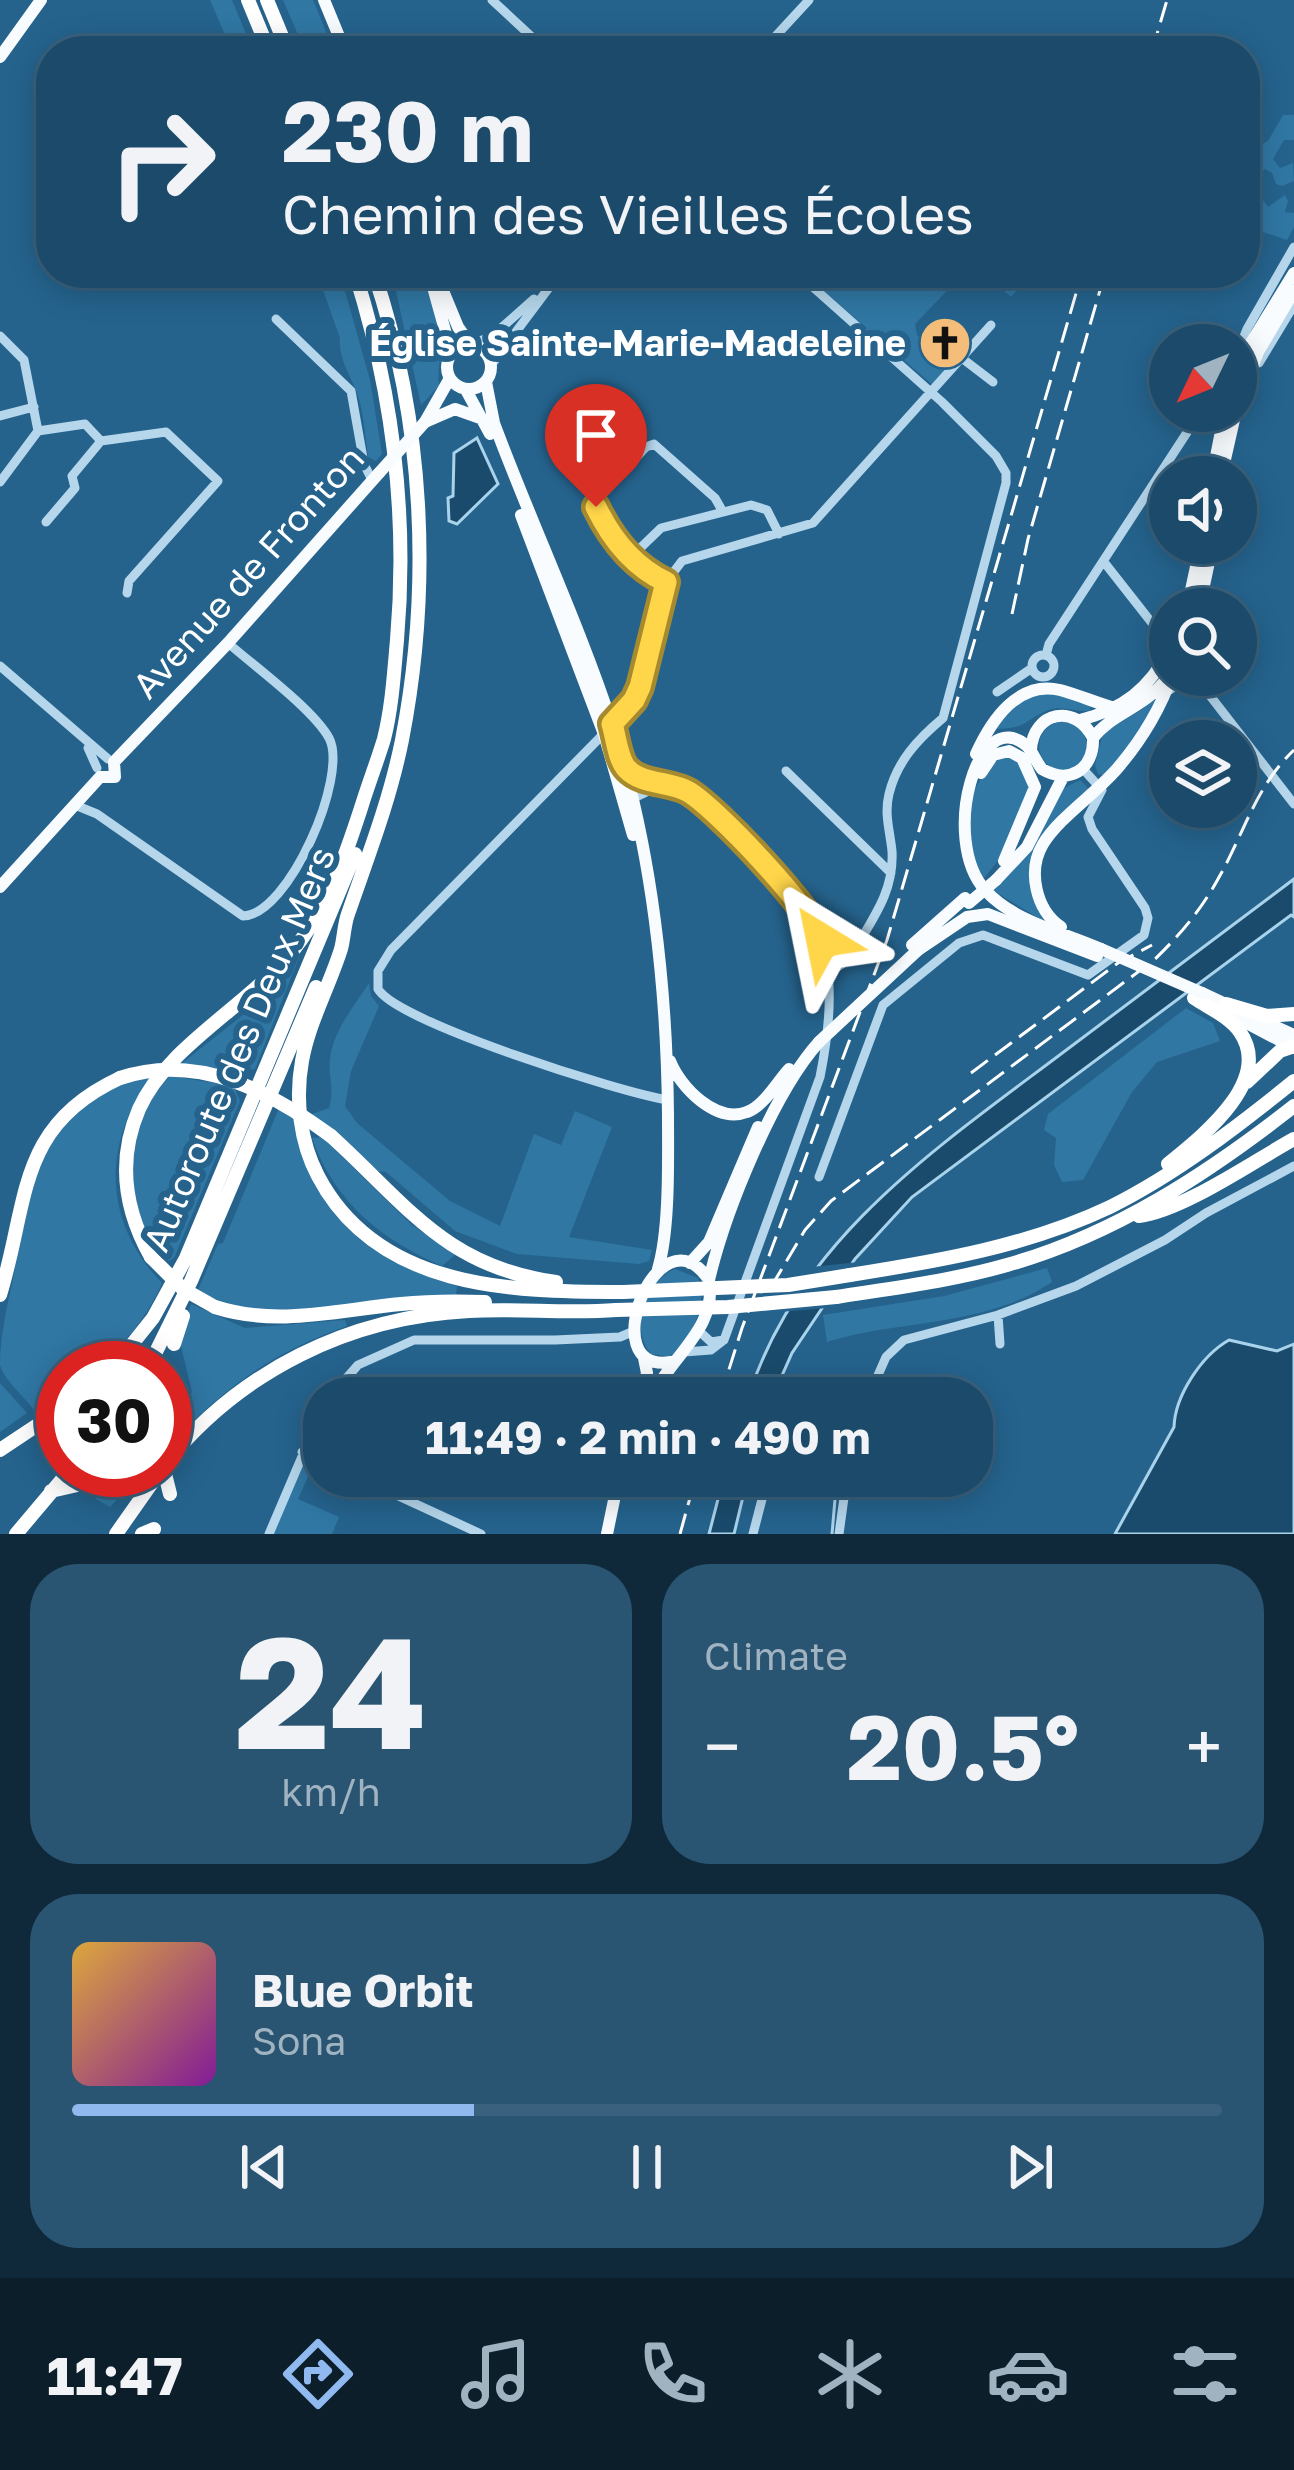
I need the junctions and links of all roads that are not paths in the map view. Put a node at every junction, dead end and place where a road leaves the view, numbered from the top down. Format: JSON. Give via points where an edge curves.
{"nodes":[{"id":1,"x":41,"y":0,"type":"edge"},
{"id":2,"x":248,"y":0,"type":"edge"},
{"id":3,"x":267,"y":0,"type":"edge"},
{"id":4,"x":324,"y":0,"type":"edge"},
{"id":5,"x":491,"y":0,"type":"edge"},
{"id":6,"x":808,"y":0,"type":"edge"},
{"id":7,"x":263,"y":36,"type":"edge"},
{"id":8,"x":282,"y":36,"type":"edge"},
{"id":9,"x":339,"y":36,"type":"edge"},
{"id":10,"x":531,"y":36,"type":"edge"},
{"id":11,"x":776,"y":36,"type":"edge"},
{"id":12,"x":0,"y":57,"type":"edge"},
{"id":13,"x":1294,"y":247,"type":"edge"},
{"id":14,"x":1294,"y":273,"type":"edge"},
{"id":15,"x":359,"y":288,"type":"edge"},
{"id":16,"x":378,"y":288,"type":"edge"},
{"id":17,"x":436,"y":288,"type":"edge"},
{"id":18,"x":439,"y":288,"type":"edge"},
{"id":19,"x":546,"y":288,"type":"edge"},
{"id":20,"x":546,"y":288,"type":"edge"},
{"id":21,"x":813,"y":288,"type":"edge"},
{"id":22,"x":1294,"y":291,"type":"edge"},
{"id":23,"x":1294,"y":305,"type":"edge"},
{"id":24,"x":276,"y":319,"type":"dead end"},
{"id":25,"x":1250,"y":324,"type":"edge"},
{"id":26,"x":991,"y":325,"type":"dead end"},
{"id":27,"x":1257,"y":333,"type":"edge"},
{"id":28,"x":0,"y":336,"type":"edge"},
{"id":29,"x":472,"y":344,"type":"junction"},
{"id":30,"x":1257,"y":355,"type":"edge"},
{"id":31,"x":964,"y":359,"type":"junction"},
{"id":32,"x":492,"y":364,"type":"junction"},
{"id":33,"x":1257,"y":368,"type":"edge"},
{"id":34,"x":448,"y":371,"type":"junction"},
{"id":35,"x":486,"y":382,"type":"junction"},
{"id":36,"x":993,"y":382,"type":"dead end"},
{"id":37,"x":465,"y":389,"type":"junction"},
{"id":38,"x":932,"y":393,"type":"junction"},
{"id":39,"x":34,"y":406,"type":"junction"},
{"id":40,"x":0,"y":416,"type":"edge"},
{"id":41,"x":484,"y":420,"type":"junction"},
{"id":42,"x":424,"y":422,"type":"junction"},
{"id":43,"x":38,"y":431,"type":"junction"},
{"id":44,"x":1188,"y":432,"type":"edge"},
{"id":45,"x":101,"y":441,"type":"junction"},
{"id":46,"x":376,"y":476,"type":"junction"},
{"id":47,"x":0,"y":482,"type":"edge"},
{"id":48,"x":723,"y":512,"type":"junction"},
{"id":49,"x":46,"y":522,"type":"dead end"},
{"id":50,"x":779,"y":534,"type":"junction"},
{"id":51,"x":632,"y":557,"type":"junction"},
{"id":52,"x":1104,"y":562,"type":"junction"},
{"id":53,"x":666,"y":582,"type":"junction"},
{"id":54,"x":127,"y":593,"type":"dead end"},
{"id":55,"x":1149,"y":621,"type":"edge"},
{"id":56,"x":228,"y":643,"type":"junction"},
{"id":57,"x":1046,"y":655,"type":"junction"},
{"id":58,"x":0,"y":666,"type":"edge"},
{"id":59,"x":1032,"y":668,"type":"junction"},
{"id":60,"x":1149,"y":681,"type":"edge"},
{"id":61,"x":997,"y":692,"type":"dead end"},
{"id":62,"x":1149,"y":696,"type":"edge"},
{"id":63,"x":1163,"y":696,"type":"edge"},
{"id":64,"x":1210,"y":696,"type":"edge"},
{"id":65,"x":1115,"y":708,"type":"junction"},
{"id":66,"x":1080,"y":720,"type":"junction"},
{"id":67,"x":608,"y":729,"type":"junction"},
{"id":68,"x":1035,"y":730,"type":"junction"},
{"id":69,"x":385,"y":736,"type":"junction"},
{"id":70,"x":983,"y":738,"type":"junction"},
{"id":71,"x":1093,"y":738,"type":"junction"},
{"id":72,"x":1031,"y":750,"type":"junction"},
{"id":73,"x":105,"y":766,"type":"junction"},
{"id":74,"x":624,"y":766,"type":"junction"},
{"id":75,"x":1042,"y":769,"type":"junction"},
{"id":76,"x":1083,"y":769,"type":"junction"},
{"id":77,"x":786,"y":772,"type":"dead end"},
{"id":78,"x":1064,"y":777,"type":"junction"},
{"id":79,"x":652,"y":781,"type":"junction"},
{"id":80,"x":665,"y":783,"type":"junction"},
{"id":81,"x":1100,"y":788,"type":"junction"},
{"id":82,"x":628,"y":794,"type":"junction"},
{"id":83,"x":965,"y":803,"type":"junction"},
{"id":84,"x":1294,"y":804,"type":"edge"},
{"id":85,"x":75,"y":805,"type":"junction"},
{"id":86,"x":1004,"y":861,"type":"junction"},
{"id":87,"x":891,"y":873,"type":"junction"},
{"id":88,"x":994,"y":878,"type":"junction"},
{"id":89,"x":0,"y":886,"type":"edge"},
{"id":90,"x":347,"y":917,"type":"junction"},
{"id":91,"x":859,"y":942,"type":"junction"},
{"id":92,"x":915,"y":947,"type":"junction"},
{"id":93,"x":1095,"y":950,"type":"junction"},
{"id":94,"x":826,"y":955,"type":"junction"},
{"id":95,"x":828,"y":970,"type":"junction"},
{"id":96,"x":1198,"y":996,"type":"junction"},
{"id":97,"x":1226,"y":1004,"type":"junction"},
{"id":98,"x":1294,"y":1014,"type":"edge"},
{"id":99,"x":818,"y":1039,"type":"junction"},
{"id":100,"x":1293,"y":1044,"type":"edge"},
{"id":101,"x":666,"y":1050,"type":"junction"},
{"id":102,"x":788,"y":1069,"type":"junction"},
{"id":103,"x":1294,"y":1081,"type":"edge"},
{"id":104,"x":1243,"y":1086,"type":"junction"},
{"id":105,"x":692,"y":1093,"type":"junction"},
{"id":106,"x":668,"y":1100,"type":"junction"},
{"id":107,"x":1294,"y":1106,"type":"edge"},
{"id":108,"x":1294,"y":1139,"type":"edge"},
{"id":109,"x":1294,"y":1166,"type":"edge"},
{"id":110,"x":819,"y":1178,"type":"dead end"},
{"id":111,"x":1089,"y":1216,"type":"junction"},
{"id":112,"x":1128,"y":1217,"type":"junction"},
{"id":113,"x":216,"y":1221,"type":"junction"},
{"id":114,"x":665,"y":1221,"type":"junction"},
{"id":115,"x":686,"y":1262,"type":"junction"},
{"id":116,"x":658,"y":1269,"type":"junction"},
{"id":117,"x":709,"y":1280,"type":"junction"},
{"id":118,"x":621,"y":1292,"type":"junction"},
{"id":119,"x":0,"y":1295,"type":"edge"},
{"id":120,"x":616,"y":1310,"type":"junction"},
{"id":121,"x":998,"y":1315,"type":"junction"},
{"id":122,"x":698,"y":1330,"type":"junction"},
{"id":123,"x":634,"y":1331,"type":"junction"},
{"id":124,"x":604,"y":1337,"type":"junction"},
{"id":125,"x":724,"y":1340,"type":"junction"},
{"id":126,"x":135,"y":1341,"type":"edge"},
{"id":127,"x":160,"y":1341,"type":"edge"},
{"id":128,"x":176,"y":1341,"type":"edge"},
{"id":129,"x":1000,"y":1344,"type":"dead end"},
{"id":130,"x":684,"y":1352,"type":"junction"},
{"id":131,"x":641,"y":1353,"type":"junction"},
{"id":132,"x":671,"y":1362,"type":"junction"},
{"id":133,"x":348,"y":1377,"type":"edge"},
{"id":134,"x":646,"y":1377,"type":"edge"},
{"id":135,"x":663,"y":1377,"type":"edge"},
{"id":136,"x":877,"y":1377,"type":"edge"},
{"id":137,"x":36,"y":1426,"type":"edge"},
{"id":138,"x":192,"y":1439,"type":"edge"},
{"id":139,"x":0,"y":1450,"type":"edge"},
{"id":140,"x":302,"y":1452,"type":"edge"},
{"id":141,"x":46,"y":1497,"type":"edge"},
{"id":142,"x":142,"y":1497,"type":"edge"},
{"id":143,"x":402,"y":1497,"type":"edge"},
{"id":144,"x":617,"y":1497,"type":"edge"},
{"id":145,"x":763,"y":1497,"type":"edge"},
{"id":146,"x":844,"y":1497,"type":"edge"},
{"id":147,"x":609,"y":1527,"type":"edge"},
{"id":148,"x":16,"y":1534,"type":"edge"},
{"id":149,"x":116,"y":1534,"type":"edge"},
{"id":150,"x":269,"y":1534,"type":"edge"},
{"id":151,"x":482,"y":1534,"type":"edge"},
{"id":152,"x":753,"y":1534,"type":"edge"},
{"id":153,"x":839,"y":1534,"type":"edge"}],
"edges":[{"from":1,"to":12,"type":"main road"},
{"from":2,"to":7,"type":"highway"},
{"from":3,"to":8,"type":"highway"},
{"from":4,"to":9,"type":"main road"},
{"from":5,"to":10,"type":"street"},
{"from":6,"to":11,"type":"street"},
{"from":13,"to":25,"type":"street"},
{"from":14,"to":27,"type":"main road"},
{"from":15,"to":69,"type":"highway","via":[[384,378],[401,512],[402,587]]},
{"from":16,"to":90,"type":"highway","via":[[409,417],[418,621],[394,777]]},
{"from":17,"to":34,"type":"main road"},
{"from":18,"to":29,"type":"main road"},
{"from":19,"to":29,"type":"street"},
{"from":20,"to":32,"type":"street"},
{"from":21,"to":38,"type":"street"},
{"from":22,"to":30,"type":"main road"},
{"from":23,"to":33,"type":"street"},
{"from":24,"to":46,"type":"street","via":[[351,392],[364,464]]},
{"from":26,"to":31,"type":"street"},
{"from":28,"to":39,"type":"street","via":[[24,360]]},
{"from":29,"to":32,"type":"main road"},
{"from":29,"to":34,"type":"main road","via":[[455,350]]},
{"from":31,"to":36,"type":"street"},
{"from":31,"to":38,"type":"street"},
{"from":32,"to":35,"type":"main road"},
{"from":34,"to":37,"type":"main road"},
{"from":34,"to":42,"type":"main road","name":"Avenue de Fronton"},
{"from":35,"to":37,"type":"main road"},
{"from":35,"to":67,"type":"main road"},
{"from":37,"to":41,"type":"main road"},
{"from":37,"to":42,"type":"main road","name":"Avenue de Fronton"},
{"from":38,"to":50,"type":"street","via":[[813,523]]},
{"from":38,"to":87,"type":"street","via":[[996,456],[1006,483],[943,718],[913,744],[889,793]]},
{"from":39,"to":40,"type":"street"},
{"from":39,"to":43,"type":"street"},
{"from":41,"to":42,"type":"main road","via":[[454,409]]},
{"from":41,"to":67,"type":"main road"},
{"from":42,"to":46,"type":"main road","name":"Avenue de Fronton","bridge":true},
{"from":43,"to":45,"type":"street","via":[[86,424]]},
{"from":43,"to":47,"type":"street"},
{"from":44,"to":52,"type":"street"},
{"from":45,"to":49,"type":"street"},
{"from":45,"to":54,"type":"street","via":[[166,432],[218,481],[129,580]]},
{"from":46,"to":56,"type":"main road","name":"Avenue de Fronton"},
{"from":48,"to":50,"type":"street","via":[[760,506]]},
{"from":48,"to":51,"type":"street","via":[[662,528]]},
{"from":48,"to":51,"type":"street","via":[[662,448],[646,447],[596,502],[609,535]]},
{"from":50,"to":53,"type":"street","via":[[689,557]]},
{"from":51,"to":53,"type":"street"},
{"from":52,"to":55,"type":"street"},
{"from":52,"to":57,"type":"street"},
{"from":53,"to":67,"type":"street","via":[[640,687]]},
{"from":56,"to":73,"type":"main road","name":"Avenue de Fronton"},
{"from":56,"to":85,"type":"street","via":[[332,744],[314,830],[284,887],[243,916]]},
{"from":57,"to":59,"type":"street"},
{"from":57,"to":59,"type":"street","via":[[1054,664],[1049,675]]},
{"from":58,"to":73,"type":"street"},
{"from":59,"to":61,"type":"street"},
{"from":60,"to":65,"type":"main road"},
{"from":62,"to":71,"type":"main road"},
{"from":63,"to":81,"type":"main road"},
{"from":64,"to":84,"type":"street"},
{"from":65,"to":66,"type":"main road"},
{"from":65,"to":70,"type":"main road","via":[[1054,689],[1031,691]]},
{"from":66,"to":68,"type":"main road","via":[[1050,717]]},
{"from":66,"to":71,"type":"main road"},
{"from":67,"to":74,"type":"main road"},
{"from":67,"to":82,"type":"main road"},
{"from":67,"to":106,"type":"street","via":[[391,950],[378,989],[392,1005],[456,1031]]},
{"from":68,"to":70,"type":"main road"},
{"from":68,"to":72,"type":"main road"},
{"from":69,"to":120,"type":"highway","bridge":true,"via":[[341,864],[308,931],[264,984],[169,1065],[142,1103],[125,1173],[134,1222],[151,1256],[183,1289],[215,1307],[264,1317],[433,1301]]},
{"from":69,"to":126,"type":"highway","name":"Autoroute des Deux Mers","via":[[350,868],[186,1258]]},
{"from":70,"to":93,"type":"main road","via":[[956,817],[965,871],[1005,913]]},
{"from":71,"to":76,"type":"main road"},
{"from":72,"to":75,"type":"main road"},
{"from":72,"to":83,"type":"main road","via":[[1009,740],[989,746]]},
{"from":73,"to":85,"type":"main road","name":"Avenue de Fronton"},
{"from":74,"to":79,"type":"street"},
{"from":74,"to":82,"type":"main road"},
{"from":75,"to":78,"type":"main road"},
{"from":75,"to":86,"type":"main road","via":[[1036,810]]},
{"from":76,"to":78,"type":"main road"},
{"from":76,"to":81,"type":"street"},
{"from":77,"to":87,"type":"street"},
{"from":78,"to":88,"type":"main road","via":[[1027,847]]},
{"from":79,"to":80,"type":"street"},
{"from":79,"to":82,"type":"street"},
{"from":80,"to":82,"type":"street"},
{"from":80,"to":94,"type":"street","via":[[705,804],[802,906]]},
{"from":81,"to":93,"type":"main road","via":[[1045,841],[1036,872],[1046,913]]},
{"from":81,"to":110,"type":"street","via":[[1088,817],[1145,908],[1144,935],[1088,975],[983,935],[959,943],[883,1005]]},
{"from":82,"to":101,"type":"main road"},
{"from":83,"to":86,"type":"main road","via":[[993,754],[1022,758],[1034,793]]},
{"from":83,"to":93,"type":"main road","via":[[965,853],[984,889]]},
{"from":85,"to":89,"type":"main road","name":"Avenue de Fronton"},
{"from":86,"to":88,"type":"main road"},
{"from":87,"to":91,"type":"street"},
{"from":88,"to":92,"type":"main road","bridge":true},
{"from":90,"to":113,"type":"highway","name":"Autoroute des Deux Mers"},
{"from":90,"to":118,"type":"highway","via":[[300,1074],[303,1133],[331,1198],[376,1244],[430,1272],[493,1285]]},
{"from":91,"to":94,"type":"street"},
{"from":91,"to":95,"type":"street"},
{"from":92,"to":93,"type":"main road","via":[[988,914]]},
{"from":92,"to":99,"type":"main road","bridge":true},
{"from":93,"to":96,"type":"main road","bridge":true},
{"from":94,"to":95,"type":"street"},
{"from":95,"to":125,"type":"street","via":[[820,1077]]},
{"from":96,"to":97,"type":"main road"},
{"from":96,"to":100,"type":"main road"},
{"from":96,"to":104,"type":"highway","via":[[1240,1032],[1249,1064]]},
{"from":97,"to":98,"type":"highway"},
{"from":97,"to":100,"type":"main road"},
{"from":99,"to":102,"type":"main road"},
{"from":99,"to":117,"type":"main road","via":[[770,1116]]},
{"from":100,"to":104,"type":"highway"},
{"from":101,"to":105,"type":"main road"},
{"from":101,"to":106,"type":"main road"},
{"from":102,"to":105,"type":"main road","via":[[743,1114]]},
{"from":102,"to":115,"type":"main road","via":[[710,1242]]},
{"from":103,"to":111,"type":"highway","via":[[1165,1175]]},
{"from":104,"to":111,"type":"highway","via":[[1180,1154]]},
{"from":105,"to":106,"type":"main road"},
{"from":106,"to":114,"type":"main road"},
{"from":107,"to":112,"type":"highway"},
{"from":108,"to":112,"type":"highway","via":[[1153,1214]]},
{"from":109,"to":121,"type":"street","via":[[1076,1286]]},
{"from":111,"to":118,"type":"highway","bridge":true,"via":[[981,1252],[850,1275]]},
{"from":112,"to":120,"type":"highway","bridge":true,"via":[[1005,1266],[836,1297]]},
{"from":113,"to":127,"type":"highway","name":"Autoroute des Deux Mers"},
{"from":113,"to":128,"type":"highway"},
{"from":114,"to":115,"type":"main road","via":[[672,1249]]},
{"from":114,"to":116,"type":"main road"},
{"from":115,"to":116,"type":"main road"},
{"from":115,"to":117,"type":"main road"},
{"from":116,"to":123,"type":"main road"},
{"from":117,"to":122,"type":"main road","via":[[709,1309]]},
{"from":118,"to":119,"type":"highway","bridge":true,"via":[[520,1275],[458,1250],[410,1215],[331,1136],[277,1100],[223,1077],[175,1070],[120,1078],[79,1100],[40,1145]]},
{"from":120,"to":138,"type":"highway","via":[[463,1311],[341,1336],[237,1393]]},
{"from":121,"to":129,"type":"street"},
{"from":121,"to":136,"type":"street","via":[[904,1340]]},
{"from":122,"to":125,"type":"street","via":[[711,1342]]},
{"from":122,"to":130,"type":"main road"},
{"from":123,"to":124,"type":"street"},
{"from":123,"to":131,"type":"main road"},
{"from":124,"to":131,"type":"street"},
{"from":124,"to":133,"type":"street","via":[[414,1340]]},
{"from":125,"to":130,"type":"street"},
{"from":130,"to":132,"type":"main road"},
{"from":131,"to":132,"type":"main road","via":[[656,1364]]},
{"from":131,"to":134,"type":"main road"},
{"from":132,"to":135,"type":"main road"},
{"from":137,"to":139,"type":"highway"},
{"from":140,"to":150,"type":"street"},
{"from":141,"to":148,"type":"highway"},
{"from":142,"to":149,"type":"highway"},
{"from":143,"to":151,"type":"street"},
{"from":144,"to":147,"type":"main road"},
{"from":145,"to":152,"type":"street"},
{"from":146,"to":153,"type":"street"}]}
